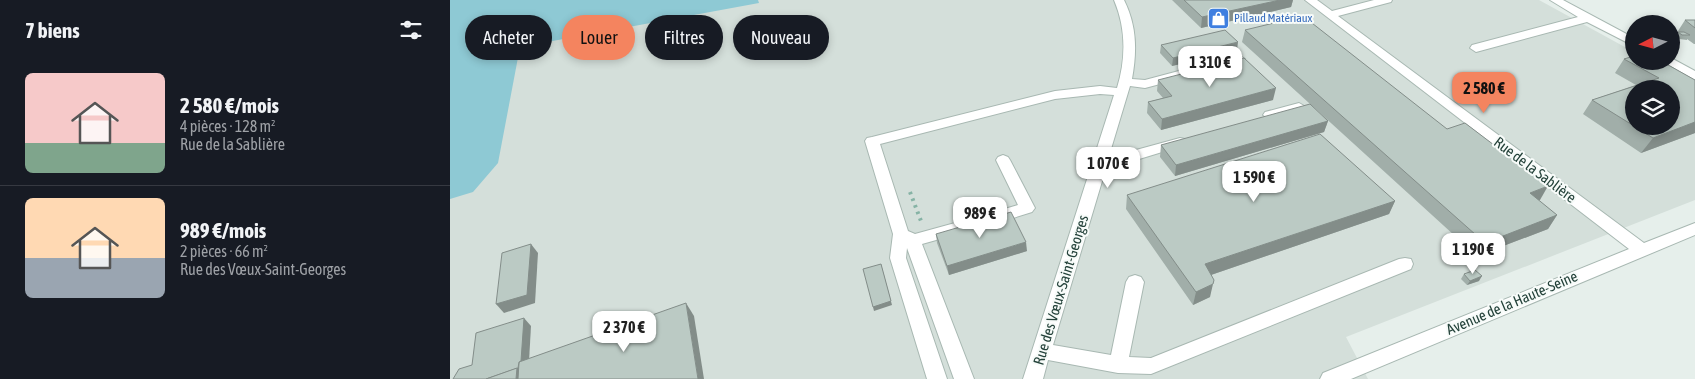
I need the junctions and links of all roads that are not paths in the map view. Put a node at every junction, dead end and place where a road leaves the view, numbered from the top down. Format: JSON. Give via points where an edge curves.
{"nodes":[{"id":1,"x":1119,"y":0,"type":"edge"},
{"id":2,"x":1310,"y":0,"type":"edge"},
{"id":3,"x":1387,"y":0,"type":"edge"},
{"id":4,"x":1555,"y":0,"type":"edge"},
{"id":5,"x":1329,"y":15,"type":"junction"},
{"id":6,"x":1588,"y":18,"type":"junction"},
{"id":7,"x":1625,"y":38,"type":"edge"},
{"id":8,"x":1476,"y":48,"type":"dead end"},
{"id":9,"x":1239,"y":59,"type":"edge"},
{"id":10,"x":1680,"y":68,"type":"edge"},
{"id":11,"x":1695,"y":76,"type":"edge"},
{"id":12,"x":1123,"y":87,"type":"junction"},
{"id":13,"x":1300,"y":107,"type":"edge"},
{"id":14,"x":1254,"y":120,"type":"edge"},
{"id":15,"x":1190,"y":139,"type":"edge"},
{"id":16,"x":1103,"y":153,"type":"junction"},
{"id":17,"x":1003,"y":160,"type":"dead end"},
{"id":18,"x":984,"y":221,"type":"edge"},
{"id":19,"x":965,"y":226,"type":"edge"},
{"id":20,"x":1695,"y":229,"type":"edge"},
{"id":21,"x":907,"y":238,"type":"junction"},
{"id":22,"x":1641,"y":250,"type":"junction"},
{"id":23,"x":1405,"y":264,"type":"dead end"},
{"id":24,"x":1135,"y":282,"type":"dead end"},
{"id":25,"x":1042,"y":351,"type":"junction"},
{"id":26,"x":1118,"y":365,"type":"junction"},
{"id":27,"x":937,"y":379,"type":"edge"},
{"id":28,"x":964,"y":379,"type":"edge"},
{"id":29,"x":1033,"y":379,"type":"edge"},
{"id":30,"x":1330,"y":379,"type":"edge"}],
"edges":[{"from":1,"to":12,"type":"street","name":"Rue des Vœux-Saint-Georges","via":[[1129,27],[1129,62]]},
{"from":2,"to":5,"type":"street","name":"Rue de la Sablière"},
{"from":3,"to":5,"type":"street"},
{"from":4,"to":6,"type":"street"},
{"from":5,"to":22,"type":"street","name":"Rue de la Sablière"},
{"from":6,"to":7,"type":"street"},
{"from":6,"to":8,"type":"street"},
{"from":9,"to":12,"type":"street"},
{"from":10,"to":11,"type":"street"},
{"from":12,"to":16,"type":"street","name":"Rue des Vœux-Saint-Georges"},
{"from":12,"to":21,"type":"street","via":[[1055,95],[872,141]]},
{"from":13,"to":14,"type":"street"},
{"from":15,"to":16,"type":"street","via":[[1136,155]]},
{"from":16,"to":25,"type":"street","name":"Rue des Vœux-Saint-Georges"},
{"from":17,"to":18,"type":"street","via":[[1027,208]]},
{"from":19,"to":21,"type":"street"},
{"from":20,"to":22,"type":"street","name":"Avenue de la Haute-Seine"},
{"from":21,"to":27,"type":"street","via":[[898,258]]},
{"from":21,"to":28,"type":"street"},
{"from":22,"to":30,"type":"street","name":"Avenue de la Haute-Seine"},
{"from":23,"to":26,"type":"street","via":[[1151,366]]},
{"from":24,"to":26,"type":"street"},
{"from":25,"to":26,"type":"street"},
{"from":25,"to":29,"type":"street","name":"Rue des Vœux-Saint-Georges"}]}
